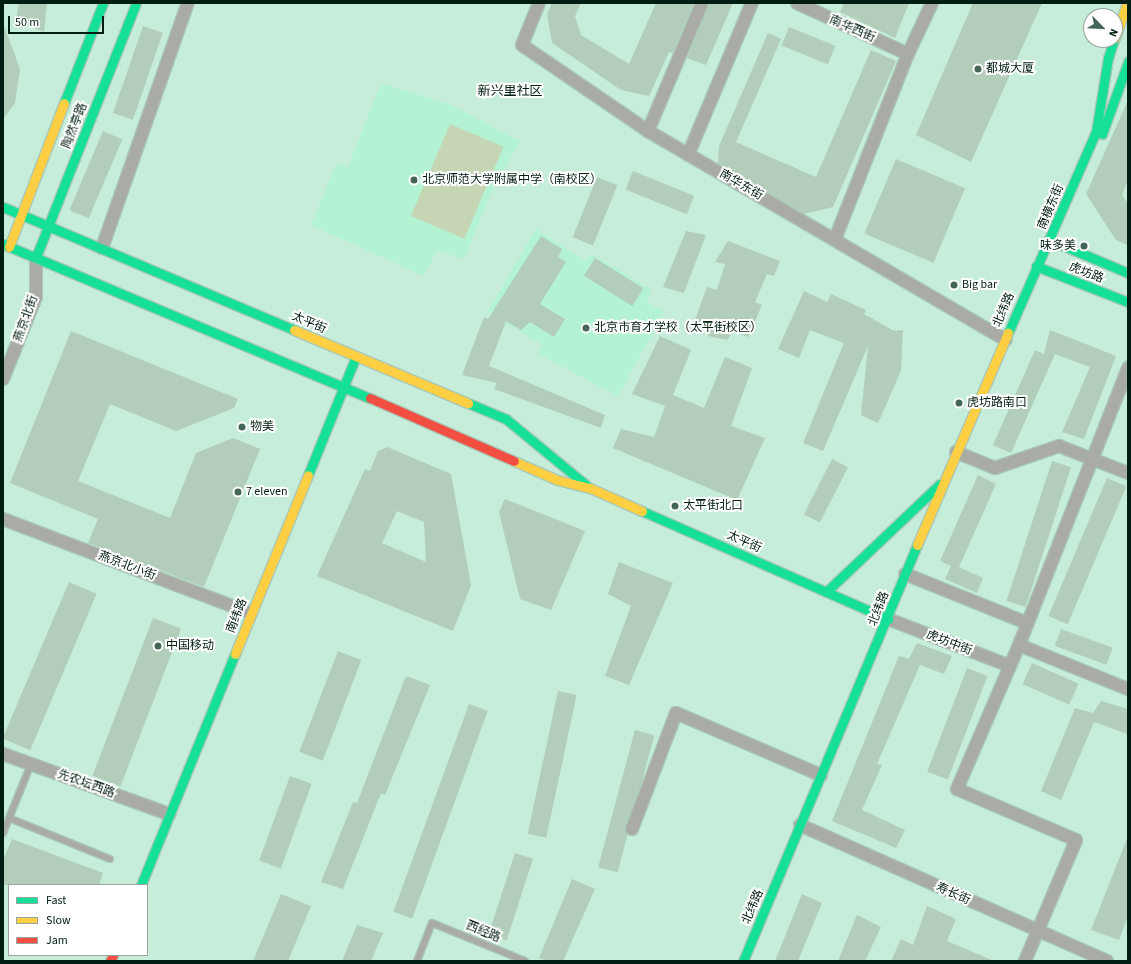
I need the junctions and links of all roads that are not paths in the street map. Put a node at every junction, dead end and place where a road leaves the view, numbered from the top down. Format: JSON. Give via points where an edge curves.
{"nodes":[{"id":1,"x":103,"y":3,"type":"edge"},
{"id":2,"x":136,"y":3,"type":"edge"},
{"id":3,"x":188,"y":3,"type":"edge"},
{"id":4,"x":539,"y":3,"type":"edge"},
{"id":5,"x":702,"y":3,"type":"edge"},
{"id":6,"x":752,"y":3,"type":"edge"},
{"id":7,"x":796,"y":3,"type":"edge"},
{"id":8,"x":932,"y":3,"type":"edge"},
{"id":9,"x":1128,"y":3,"type":"edge"},
{"id":10,"x":818,"y":8,"type":"edge"},
{"id":11,"x":1123,"y":17,"type":"edge"},
{"id":12,"x":1112,"y":48,"type":"edge"},
{"id":13,"x":908,"y":54,"type":"junction"},
{"id":14,"x":1128,"y":62,"type":"edge"},
{"id":15,"x":648,"y":131,"type":"junction"},
{"id":16,"x":688,"y":155,"type":"junction"},
{"id":17,"x":3,"y":207,"type":"edge"},
{"id":18,"x":21,"y":214,"type":"junction"},
{"id":19,"x":49,"y":225,"type":"junction"},
{"id":20,"x":834,"y":239,"type":"junction"},
{"id":21,"x":1050,"y":240,"type":"junction"},
{"id":22,"x":6,"y":246,"type":"edge"},
{"id":23,"x":102,"y":248,"type":"junction"},
{"id":24,"x":36,"y":257,"type":"junction"},
{"id":25,"x":1036,"y":266,"type":"junction"},
{"id":26,"x":1128,"y":273,"type":"edge"},
{"id":27,"x":1128,"y":302,"type":"edge"},
{"id":28,"x":1005,"y":340,"type":"junction"},
{"id":29,"x":356,"y":356,"type":"junction"},
{"id":30,"x":1128,"y":368,"type":"edge"},
{"id":31,"x":3,"y":379,"type":"edge"},
{"id":32,"x":344,"y":387,"type":"junction"},
{"id":33,"x":956,"y":452,"type":"junction"},
{"id":34,"x":1092,"y":458,"type":"junction"},
{"id":35,"x":1128,"y":473,"type":"edge"},
{"id":36,"x":945,"y":480,"type":"junction"},
{"id":37,"x":590,"y":488,"type":"junction"},
{"id":38,"x":3,"y":519,"type":"edge"},
{"id":39,"x":905,"y":574,"type":"junction"},
{"id":40,"x":826,"y":592,"type":"junction"},
{"id":41,"x":251,"y":613,"type":"junction"},
{"id":42,"x":888,"y":619,"type":"junction"},
{"id":43,"x":1028,"y":623,"type":"junction"},
{"id":44,"x":1019,"y":645,"type":"junction"},
{"id":45,"x":1010,"y":666,"type":"junction"},
{"id":46,"x":1128,"y":689,"type":"edge"},
{"id":47,"x":3,"y":754,"type":"edge"},
{"id":48,"x":30,"y":764,"type":"junction"},
{"id":49,"x":821,"y":775,"type":"junction"},
{"id":50,"x":169,"y":814,"type":"junction"},
{"id":51,"x":9,"y":818,"type":"junction"},
{"id":52,"x":800,"y":825,"type":"junction"},
{"id":53,"x":632,"y":829,"type":"dead end"},
{"id":54,"x":3,"y":833,"type":"edge"},
{"id":55,"x":110,"y":859,"type":"dead end"},
{"id":56,"x":140,"y":884,"type":"edge"},
{"id":57,"x":1038,"y":932,"type":"junction"},
{"id":58,"x":417,"y":961,"type":"edge"},
{"id":59,"x":525,"y":961,"type":"edge"},
{"id":60,"x":743,"y":961,"type":"edge"},
{"id":61,"x":1025,"y":961,"type":"edge"},
{"id":62,"x":1107,"y":961,"type":"edge"}],
"edges":[{"from":1,"to":18,"type":"main road","name":"陶然亭路"},
{"from":2,"to":19,"type":"main road","name":"陶然亭路"},
{"from":3,"to":23,"type":"street"},
{"from":4,"to":15,"type":"street","name":"南华东街","via":[[522,45]]},
{"from":5,"to":15,"type":"street"},
{"from":6,"to":16,"type":"street"},
{"from":7,"to":10,"type":"street","name":"南华西街"},
{"from":8,"to":13,"type":"street"},
{"from":9,"to":11,"type":"main road","name":"南横东街"},
{"from":10,"to":13,"type":"street","name":"南华西街"},
{"from":12,"to":21,"type":"main road","name":"南横东街","via":[[1096,132]]},
{"from":13,"to":20,"type":"street"},
{"from":14,"to":21,"type":"main road","name":"南横东街","via":[[1117,99],[1059,236]]},
{"from":15,"to":16,"type":"street","name":"南华东街"},
{"from":16,"to":20,"type":"street","name":"南华东街"},
{"from":17,"to":18,"type":"main road","name":"太平街"},
{"from":18,"to":19,"type":"main road","name":"太平街"},
{"from":18,"to":22,"type":"main road","name":"陶然亭路"},
{"from":19,"to":23,"type":"main road","name":"太平街"},
{"from":19,"to":24,"type":"main road","name":"陶然亭路"},
{"from":20,"to":28,"type":"street","name":"南华东街"},
{"from":21,"to":25,"type":"main road","name":"北纬路"},
{"from":21,"to":26,"type":"main road","name":"虎坊路"},
{"from":22,"to":24,"type":"main road","name":"太平街"},
{"from":23,"to":29,"type":"main road","name":"太平街"},
{"from":24,"to":31,"type":"street","name":"燕京北街","via":[[36,297]]},
{"from":24,"to":32,"type":"main road","name":"太平街"},
{"from":25,"to":27,"type":"main road","name":"虎坊路"},
{"from":25,"to":28,"type":"main road","name":"北纬路"},
{"from":28,"to":33,"type":"main road","name":"北纬路"},
{"from":29,"to":32,"type":"main road","name":"南纬路"},
{"from":29,"to":37,"type":"main road","name":"太平街","via":[[506,419]]},
{"from":30,"to":34,"type":"street"},
{"from":32,"to":37,"type":"main road","name":"太平街","via":[[557,480]]},
{"from":32,"to":41,"type":"main road","name":"南纬路"},
{"from":33,"to":34,"type":"street","via":[[996,468],[1058,446]]},
{"from":33,"to":36,"type":"main road","name":"北纬路"},
{"from":34,"to":35,"type":"street"},
{"from":34,"to":43,"type":"street"},
{"from":36,"to":39,"type":"main road","name":"北纬路"},
{"from":36,"to":40,"type":"main road"},
{"from":37,"to":40,"type":"main road","name":"太平街"},
{"from":38,"to":41,"type":"street","name":"燕京北小街"},
{"from":39,"to":42,"type":"main road","name":"北纬路"},
{"from":39,"to":43,"type":"street"},
{"from":40,"to":42,"type":"main road","name":"太平街"},
{"from":41,"to":50,"type":"main road","name":"南纬路"},
{"from":42,"to":45,"type":"street","name":"虎坊中街"},
{"from":42,"to":49,"type":"main road","name":"北纬路"},
{"from":43,"to":44,"type":"street"},
{"from":44,"to":45,"type":"street"},
{"from":44,"to":46,"type":"street"},
{"from":45,"to":57,"type":"street","via":[[957,790],[1076,840]]},
{"from":47,"to":48,"type":"street","name":"先农坛西路"},
{"from":48,"to":50,"type":"street","name":"先农坛西路"},
{"from":48,"to":51,"type":"lane"},
{"from":49,"to":52,"type":"main road","name":"北纬路"},
{"from":49,"to":53,"type":"street","via":[[676,712]]},
{"from":50,"to":56,"type":"main road","name":"南纬路"},
{"from":51,"to":54,"type":"lane"},
{"from":51,"to":55,"type":"lane"},
{"from":52,"to":57,"type":"street","name":"寿长街"},
{"from":52,"to":60,"type":"main road","name":"北纬路"},
{"from":57,"to":61,"type":"street"},
{"from":57,"to":62,"type":"street","name":"寿长街"},
{"from":58,"to":59,"type":"lane","name":"西经路","via":[[432,923]]}]}
